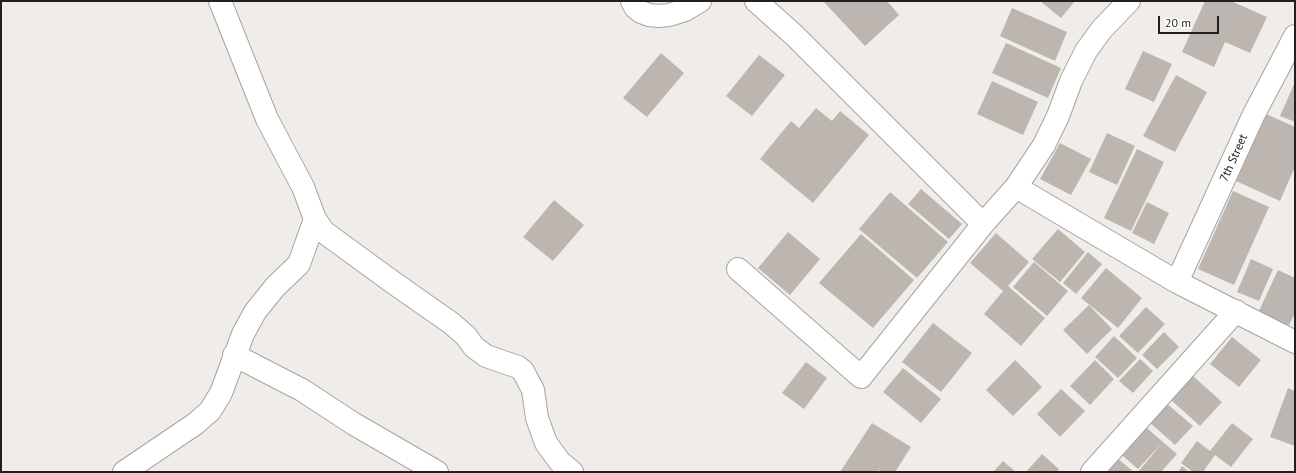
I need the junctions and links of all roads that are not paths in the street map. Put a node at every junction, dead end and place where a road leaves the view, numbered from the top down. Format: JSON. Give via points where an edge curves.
{"nodes":[{"id":1,"x":220,"y":1,"type":"edge"},
{"id":2,"x":632,"y":1,"type":"edge"},
{"id":3,"x":700,"y":1,"type":"edge"},
{"id":4,"x":756,"y":1,"type":"edge"},
{"id":5,"x":1129,"y":1,"type":"edge"},
{"id":6,"x":1295,"y":36,"type":"edge"},
{"id":7,"x":1016,"y":187,"type":"junction"},
{"id":8,"x":315,"y":219,"type":"junction"},
{"id":9,"x":983,"y":224,"type":"junction"},
{"id":10,"x":738,"y":269,"type":"dead end"},
{"id":11,"x":1178,"y":282,"type":"junction"},
{"id":12,"x":1236,"y":311,"type":"junction"},
{"id":13,"x":1295,"y":342,"type":"edge"},
{"id":14,"x":234,"y":355,"type":"junction"},
{"id":15,"x":124,"y":472,"type":"edge"},
{"id":16,"x":437,"y":472,"type":"edge"},
{"id":17,"x":572,"y":472,"type":"edge"},
{"id":18,"x":1092,"y":472,"type":"edge"}],
"edges":[{"from":1,"to":8,"type":"street","via":[[267,120],[303,187]]},
{"from":2,"to":3,"type":"street","via":[[641,12],[659,16],[685,10]]},
{"from":4,"to":9,"type":"street","via":[[794,35]]},
{"from":5,"to":7,"type":"street","via":[[1102,29],[1086,51],[1044,145]]},
{"from":6,"to":11,"type":"street","name":"7th Street","via":[[1253,116]]},
{"from":7,"to":9,"type":"street"},
{"from":7,"to":11,"type":"street"},
{"from":8,"to":14,"type":"street","via":[[299,264],[275,287],[255,312]]},
{"from":8,"to":17,"type":"street","via":[[324,232],[452,323],[486,356],[523,370],[533,390],[537,418],[546,444]]},
{"from":9,"to":10,"type":"street","via":[[861,377]]},
{"from":11,"to":12,"type":"street"},
{"from":12,"to":13,"type":"street"},
{"from":12,"to":18,"type":"street"},
{"from":14,"to":15,"type":"street","via":[[220,393],[210,411]]},
{"from":14,"to":16,"type":"street","via":[[302,390],[354,424]]}]}
